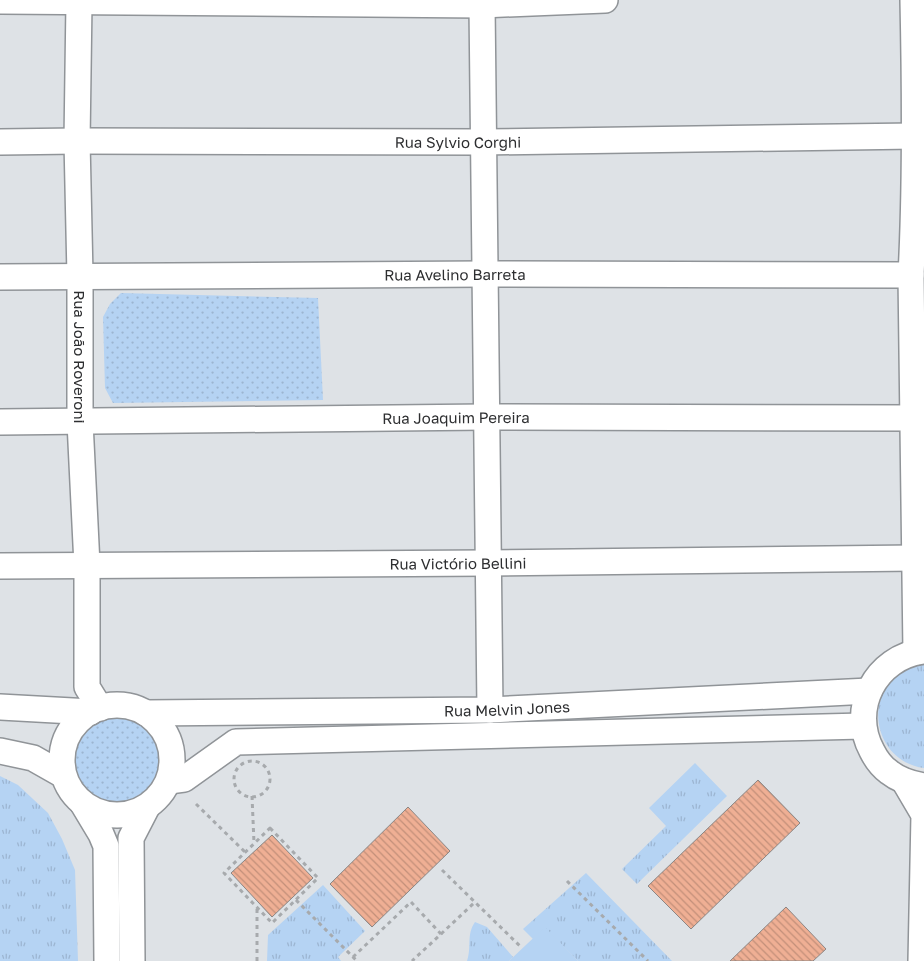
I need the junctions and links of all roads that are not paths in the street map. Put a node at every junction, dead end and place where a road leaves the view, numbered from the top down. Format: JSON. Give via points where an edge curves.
{"nodes":[{"id":1,"x":605,"y":0,"type":"edge"},
{"id":2,"x":913,"y":0,"type":"edge"},
{"id":3,"x":0,"y":1,"type":"edge"},
{"id":4,"x":167,"y":1,"type":"edge"},
{"id":5,"x":79,"y":2,"type":"junction"},
{"id":6,"x":482,"y":5,"type":"junction"},
{"id":7,"x":919,"y":72,"type":"edge"},
{"id":8,"x":915,"y":136,"type":"junction"},
{"id":9,"x":77,"y":141,"type":"junction"},
{"id":10,"x":0,"y":142,"type":"edge"},
{"id":11,"x":483,"y":142,"type":"junction"},
{"id":12,"x":918,"y":243,"type":"edge"},
{"id":13,"x":485,"y":274,"type":"junction"},
{"id":14,"x":911,"y":275,"type":"junction"},
{"id":15,"x":80,"y":276,"type":"junction"},
{"id":16,"x":0,"y":278,"type":"edge"},
{"id":17,"x":486,"y":417,"type":"junction"},
{"id":18,"x":919,"y":418,"type":"edge"},
{"id":19,"x":0,"y":422,"type":"edge"},
{"id":20,"x":80,"y":422,"type":"junction"},
{"id":21,"x":915,"y":558,"type":"junction"},
{"id":22,"x":488,"y":563,"type":"junction"},
{"id":23,"x":87,"y":565,"type":"junction"},
{"id":24,"x":0,"y":566,"type":"edge"},
{"id":25,"x":920,"y":652,"type":"edge"},
{"id":26,"x":869,"y":691,"type":"junction"},
{"id":27,"x":0,"y":708,"type":"edge"},
{"id":28,"x":96,"y":710,"type":"junction"},
{"id":29,"x":490,"y":710,"type":"junction"},
{"id":30,"x":146,"y":713,"type":"junction"},
{"id":31,"x":863,"y":726,"type":"junction"},
{"id":32,"x":0,"y":751,"type":"edge"},
{"id":33,"x":63,"y":775,"type":"junction"},
{"id":34,"x":168,"y":781,"type":"junction"},
{"id":35,"x":914,"y":783,"type":"edge"},
{"id":36,"x":83,"y":804,"type":"junction"},
{"id":37,"x":147,"y":807,"type":"junction"},
{"id":38,"x":107,"y":961,"type":"edge"},
{"id":39,"x":132,"y":961,"type":"edge"},
{"id":40,"x":922,"y":961,"type":"edge"}],
"edges":[{"from":1,"to":6,"type":"street"},
{"from":2,"to":7,"type":"street"},
{"from":3,"to":5,"type":"street"},
{"from":4,"to":5,"type":"street"},
{"from":4,"to":6,"type":"street"},
{"from":5,"to":9,"type":"street","name":"Rua João Roveroni"},
{"from":6,"to":11,"type":"street"},
{"from":7,"to":8,"type":"street"},
{"from":8,"to":11,"type":"street","name":"Rua Sylvio Corghi"},
{"from":8,"to":12,"type":"street"},
{"from":9,"to":10,"type":"street","name":"Rua Sylvio Corghi"},
{"from":9,"to":11,"type":"street","name":"Rua Sylvio Corghi"},
{"from":9,"to":15,"type":"street","name":"Rua João Roveroni"},
{"from":11,"to":13,"type":"street"},
{"from":12,"to":14,"type":"street"},
{"from":13,"to":14,"type":"street","name":"Rua Avelino Barreta"},
{"from":13,"to":15,"type":"street","name":"Rua Avelino Barreta"},
{"from":13,"to":17,"type":"street"},
{"from":14,"to":18,"type":"street"},
{"from":15,"to":16,"type":"street","name":"Rua Avelino Barreta"},
{"from":15,"to":20,"type":"street","name":"Rua João Roveroni"},
{"from":17,"to":18,"type":"street","name":"Rua Joaquim Pereira"},
{"from":17,"to":20,"type":"street","name":"Rua Joaquim Pereira"},
{"from":17,"to":22,"type":"street"},
{"from":18,"to":21,"type":"street"},
{"from":19,"to":20,"type":"street","name":"Rua Joaquim Pereira"},
{"from":20,"to":23,"type":"street","name":"Rua João Roveroni"},
{"from":21,"to":22,"type":"street","name":"Rua Victório Bellini"},
{"from":21,"to":25,"type":"street"},
{"from":22,"to":23,"type":"street","name":"Rua Victório Bellini"},
{"from":22,"to":29,"type":"street"},
{"from":23,"to":24,"type":"street","name":"Rua Victório Bellini"},
{"from":23,"to":28,"type":"street","name":"Rua João Roveroni","via":[[87,687]]},
{"from":25,"to":26,"type":"street","via":[[902,657],[888,666]]},
{"from":26,"to":29,"type":"street","name":"Rua Melvin Jones"},
{"from":26,"to":31,"type":"street"},
{"from":27,"to":28,"type":"street"},
{"from":28,"to":30,"type":"street","via":[[116,705]]},
{"from":28,"to":33,"type":"street","via":[[77,723],[66,738],[62,756]]},
{"from":29,"to":30,"type":"street","name":"Rua Melvin Jones"},
{"from":30,"to":34,"type":"street","via":[[167,736],[172,751]]},
{"from":31,"to":34,"type":"street","name":"Rua Melvin Jones","via":[[236,742],[184,779]]},
{"from":31,"to":35,"type":"street","via":[[867,743],[876,759],[888,772]]},
{"from":32,"to":33,"type":"street","via":[[33,758]]},
{"from":33,"to":36,"type":"street"},
{"from":34,"to":37,"type":"street","via":[[160,796]]},
{"from":35,"to":40,"type":"street","via":[[924,815]]},
{"from":36,"to":37,"type":"street","via":[[115,816]]},
{"from":36,"to":38,"type":"street","via":[[106,846]]},
{"from":37,"to":39,"type":"street","via":[[131,838]]}]}
